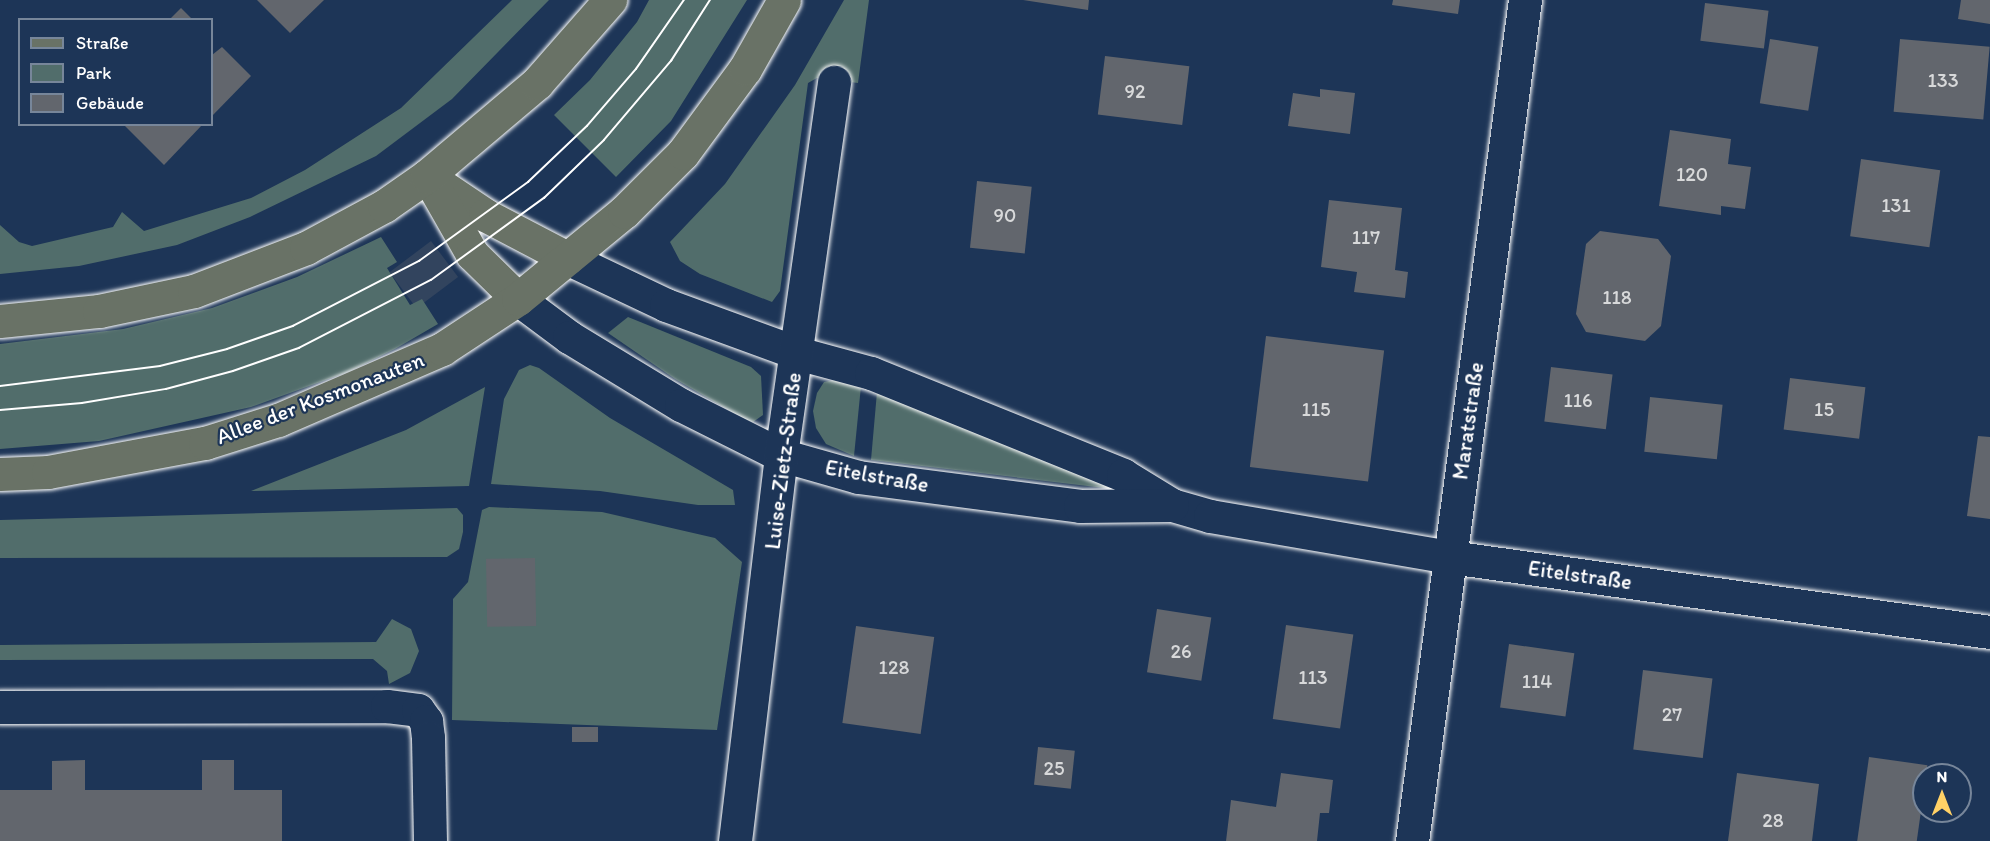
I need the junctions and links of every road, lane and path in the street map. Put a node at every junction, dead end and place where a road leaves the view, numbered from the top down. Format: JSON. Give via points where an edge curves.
{"nodes":[{"id":1,"x":610,"y":0,"type":"edge"},
{"id":2,"x":784,"y":0,"type":"edge"},
{"id":3,"x":1525,"y":0,"type":"edge"},
{"id":4,"x":834,"y":82,"type":"dead end"},
{"id":5,"x":427,"y":176,"type":"junction"},
{"id":6,"x":567,"y":258,"type":"junction"},
{"id":7,"x":519,"y":299,"type":"junction"},
{"id":8,"x":0,"y":321,"type":"edge"},
{"id":9,"x":796,"y":353,"type":"junction"},
{"id":10,"x":781,"y":455,"type":"junction"},
{"id":11,"x":0,"y":474,"type":"edge"},
{"id":12,"x":1172,"y":505,"type":"junction"},
{"id":13,"x":1450,"y":557,"type":"junction"},
{"id":14,"x":1990,"y":632,"type":"edge"},
{"id":15,"x":0,"y":707,"type":"edge"},
{"id":16,"x":430,"y":841,"type":"edge"},
{"id":17,"x":735,"y":841,"type":"edge"},
{"id":18,"x":1412,"y":841,"type":"edge"}],
"edges":[{"from":1,"to":5,"type":"main road","via":[[537,83]]},
{"from":2,"to":6,"type":"main road","name":"Allee der Kosmonauten","via":[[745,69],[682,153],[624,212]]},
{"from":3,"to":13,"type":"street","name":"Maratstraße"},
{"from":4,"to":9,"type":"street","name":"Luise-Zietz-Straße"},
{"from":5,"to":6,"type":"main road","via":[[485,215]]},
{"from":5,"to":7,"type":"main road","via":[[472,254]]},
{"from":5,"to":8,"type":"main road","via":[[384,206],[306,248],[194,291],[99,311]]},
{"from":6,"to":7,"type":"main road","name":"Allee der Kosmonauten"},
{"from":6,"to":9,"type":"street","name":"Eitelstraße","via":[[666,305]]},
{"from":7,"to":10,"type":"street","name":"Eitelstraße","via":[[569,337],[681,405]]},
{"from":7,"to":11,"type":"main road","name":"Allee der Kosmonauten","via":[[442,349],[278,420],[144,457],[48,472]]},
{"from":9,"to":10,"type":"street","name":"Luise-Zietz-Straße"},
{"from":9,"to":12,"type":"street","name":"Eitelstraße","via":[[871,374],[1123,475]]},
{"from":10,"to":12,"type":"street","name":"Eitelstraße","via":[[858,477],[1080,506]]},
{"from":10,"to":17,"type":"street","name":"Luise-Zietz-Straße"},
{"from":12,"to":13,"type":"street","name":"Eitelstraße","via":[[1210,516]]},
{"from":13,"to":14,"type":"street","name":"Eitelstraße"},
{"from":13,"to":18,"type":"street","name":"Maratstraße"},
{"from":15,"to":16,"type":"street","via":[[387,706],[418,710],[426,721],[428,738]]}]}
